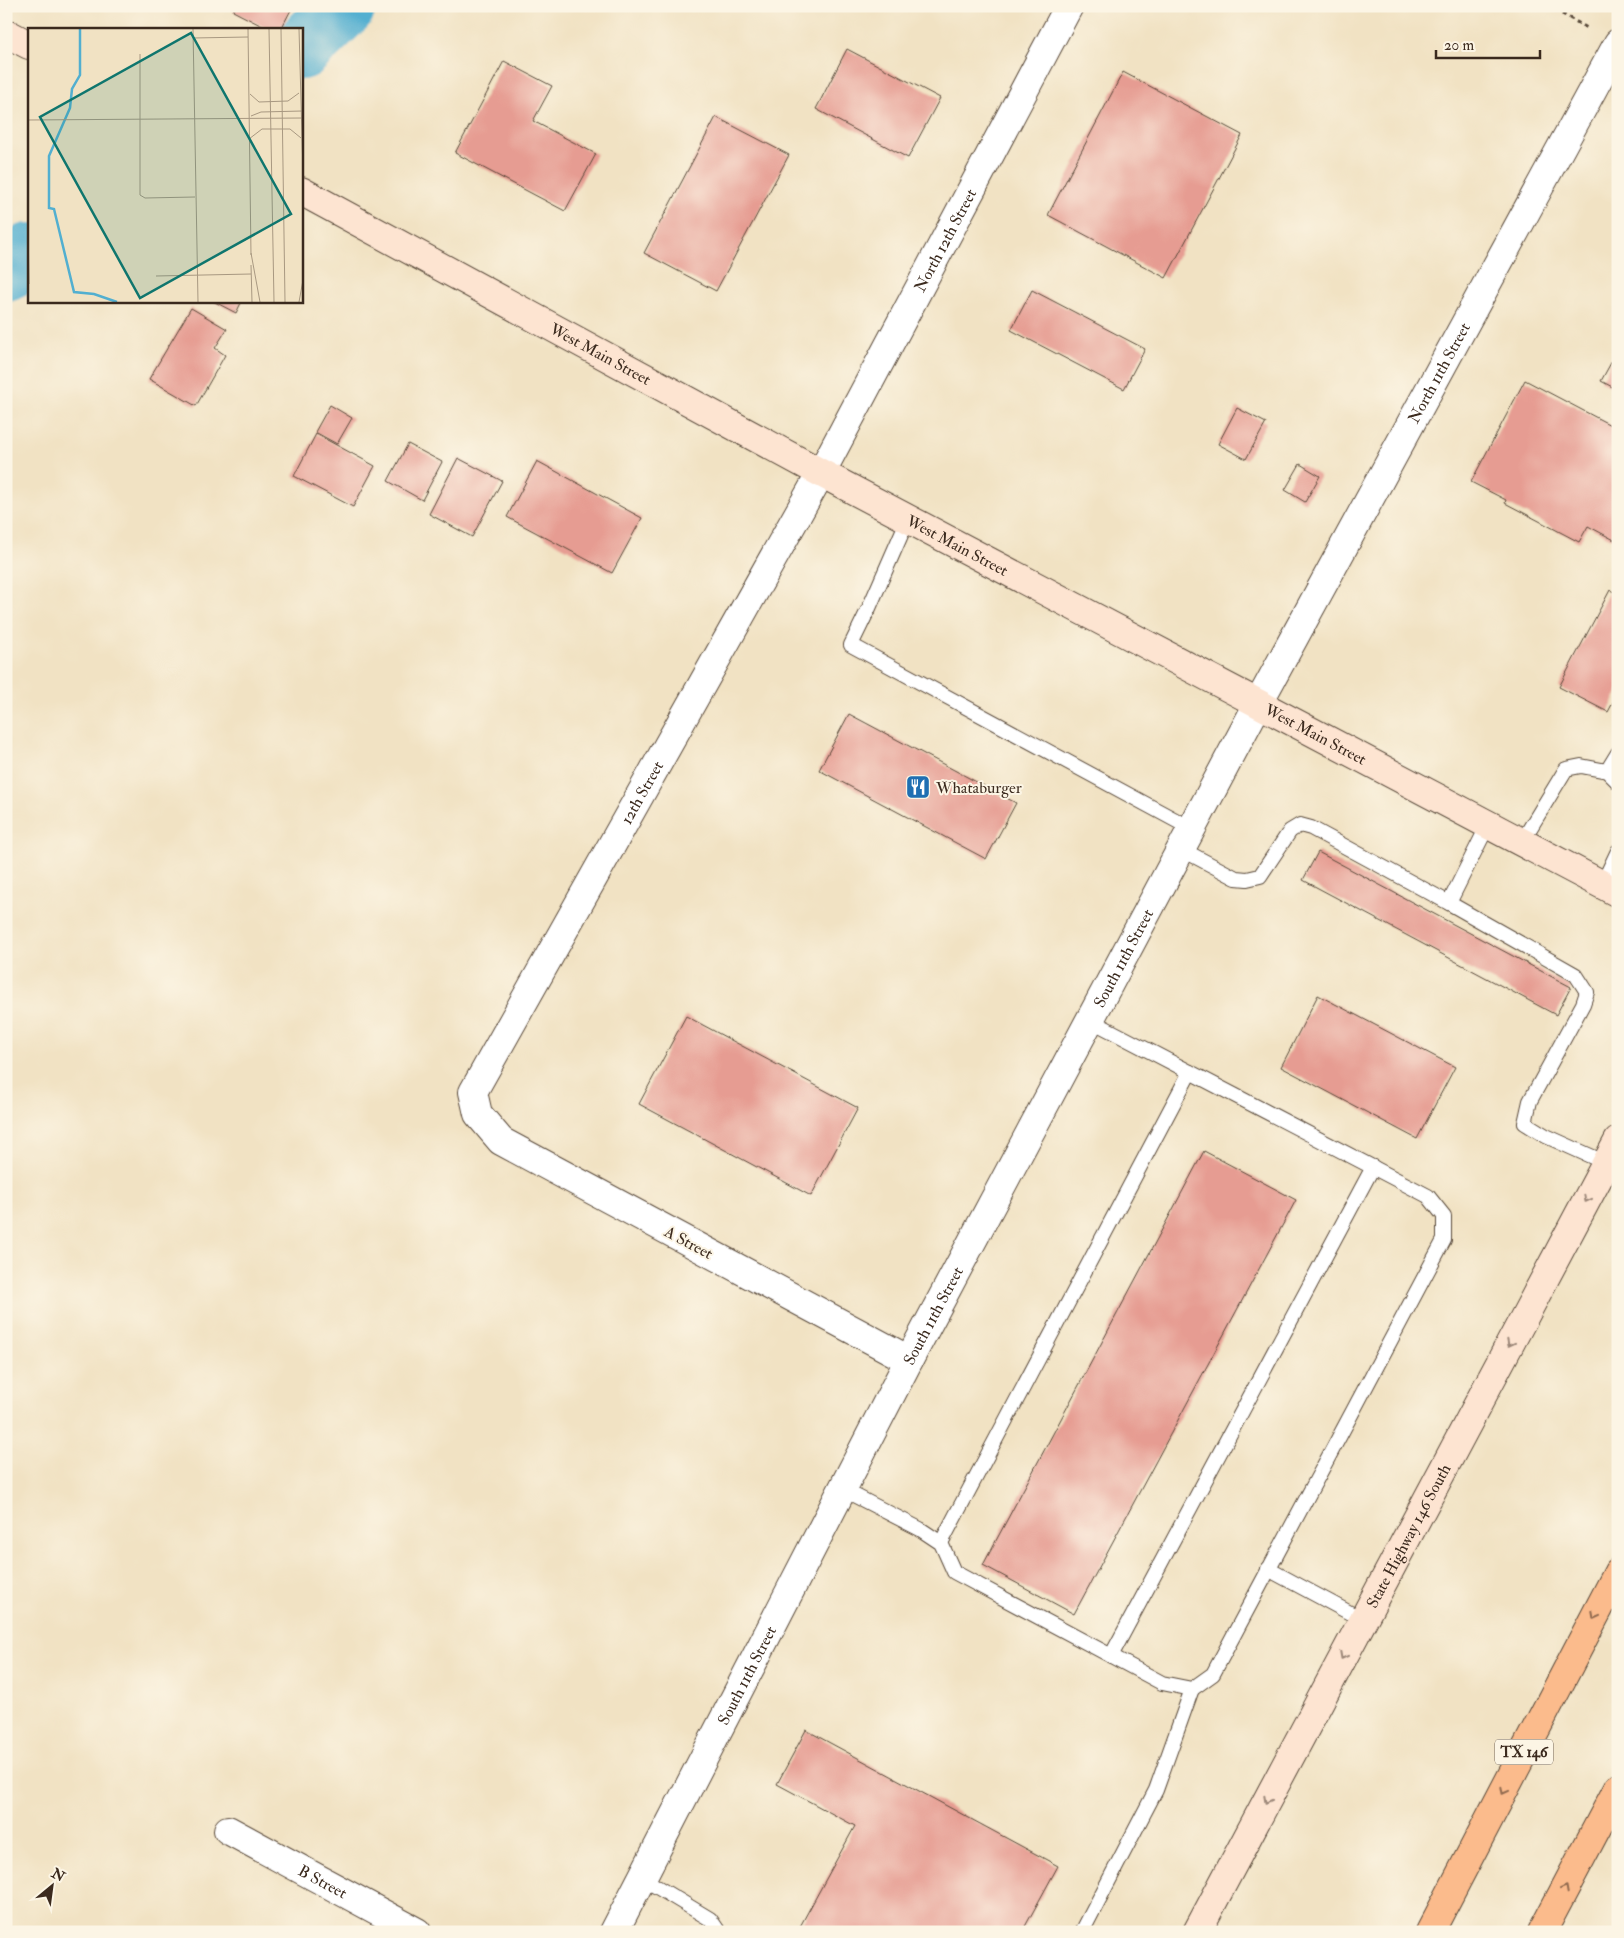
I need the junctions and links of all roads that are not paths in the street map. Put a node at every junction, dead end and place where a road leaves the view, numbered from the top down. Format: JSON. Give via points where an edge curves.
{"nodes":[{"id":1,"x":1069,"y":6,"type":"edge"},
{"id":2,"x":6,"y":33,"type":"edge"},
{"id":3,"x":28,"y":44,"type":"edge"},
{"id":4,"x":1618,"y":44,"type":"edge"},
{"id":5,"x":302,"y":192,"type":"edge"},
{"id":6,"x":821,"y":473,"type":"junction"},
{"id":7,"x":908,"y":518,"type":"junction"},
{"id":8,"x":1258,"y":704,"type":"junction"},
{"id":9,"x":1618,"y":753,"type":"edge"},
{"id":10,"x":1606,"y":771,"type":"junction"},
{"id":11,"x":1618,"y":782,"type":"edge"},
{"id":12,"x":1488,"y":825,"type":"junction"},
{"id":13,"x":1187,"y":839,"type":"junction"},
{"id":14,"x":1521,"y":843,"type":"junction"},
{"id":15,"x":1618,"y":851,"type":"edge"},
{"id":16,"x":1610,"y":889,"type":"edge"},
{"id":17,"x":1449,"y":903,"type":"junction"},
{"id":18,"x":1090,"y":1020,"type":"junction"},
{"id":19,"x":1190,"y":1072,"type":"junction"},
{"id":20,"x":478,"y":1114,"type":"joint"},
{"id":21,"x":1612,"y":1152,"type":"edge"},
{"id":22,"x":1373,"y":1167,"type":"junction"},
{"id":23,"x":908,"y":1360,"type":"junction"},
{"id":24,"x":842,"y":1489,"type":"junction"},
{"id":25,"x":941,"y":1543,"type":"junction"},
{"id":26,"x":1268,"y":1570,"type":"junction"},
{"id":27,"x":1618,"y":1572,"type":"edge"},
{"id":28,"x":1363,"y":1620,"type":"junction"},
{"id":29,"x":1111,"y":1656,"type":"junction"},
{"id":30,"x":1192,"y":1689,"type":"junction"},
{"id":31,"x":1618,"y":1788,"type":"edge"},
{"id":32,"x":228,"y":1830,"type":"dead end"},
{"id":33,"x":642,"y":1878,"type":"junction"},
{"id":34,"x":417,"y":1932,"type":"edge"},
{"id":35,"x":614,"y":1932,"type":"edge"},
{"id":36,"x":719,"y":1932,"type":"edge"},
{"id":37,"x":1082,"y":1932,"type":"edge"},
{"id":38,"x":1197,"y":1932,"type":"edge"},
{"id":39,"x":1430,"y":1932,"type":"edge"},
{"id":40,"x":1542,"y":1932,"type":"edge"}],
"edges":[{"from":1,"to":6,"type":"street","name":"North 12th Street"},
{"from":2,"to":3,"type":"main road"},
{"from":4,"to":8,"type":"street","name":"North 11th Street"},
{"from":5,"to":6,"type":"main road","name":"West Main Street"},
{"from":6,"to":7,"type":"main road","name":"West Main Street"},
{"from":6,"to":20,"type":"street","name":"12th Street","via":[[473,1092]]},
{"from":7,"to":8,"type":"main road","name":"West Main Street"},
{"from":7,"to":13,"type":"lane","via":[[851,645]]},
{"from":8,"to":12,"type":"main road","name":"West Main Street"},
{"from":8,"to":13,"type":"street","name":"South 11th Street"},
{"from":9,"to":10,"type":"lane"},
{"from":10,"to":11,"type":"lane"},
{"from":10,"to":14,"type":"lane","via":[[1581,766],[1566,769]]},
{"from":12,"to":14,"type":"main road","name":"West Main Street"},
{"from":12,"to":17,"type":"lane"},
{"from":13,"to":17,"type":"lane","via":[[1236,878],[1246,880],[1260,876],[1290,832],[1300,825]]},
{"from":13,"to":18,"type":"street","name":"South 11th Street"},
{"from":14,"to":16,"type":"main road","name":"West Main Street"},
{"from":15,"to":16,"type":"lane"},
{"from":17,"to":21,"type":"lane","via":[[1576,975],[1584,985],[1587,992],[1583,1004],[1530,1101],[1525,1123],[1546,1136]]},
{"from":18,"to":19,"type":"lane"},
{"from":18,"to":23,"type":"street","name":"South 11th Street"},
{"from":19,"to":22,"type":"lane"},
{"from":19,"to":25,"type":"lane"},
{"from":20,"to":23,"type":"street","name":"A Street","via":[[501,1141]]},
{"from":21,"to":28,"type":"main road","name":"State Highway 146 South","one_way":true},
{"from":22,"to":26,"type":"lane","via":[[1428,1196],[1444,1216],[1444,1240]]},
{"from":22,"to":29,"type":"lane"},
{"from":23,"to":24,"type":"street","name":"South 11th Street"},
{"from":24,"to":25,"type":"lane"},
{"from":24,"to":33,"type":"street","name":"South 11th Street"},
{"from":25,"to":29,"type":"lane","via":[[954,1572]]},
{"from":26,"to":28,"type":"lane"},
{"from":26,"to":30,"type":"lane","via":[[1212,1674]]},
{"from":27,"to":39,"type":"highway","number":"TX 146","one_way":true},
{"from":28,"to":38,"type":"main road","name":"State Highway 146 South","one_way":true},
{"from":29,"to":30,"type":"lane","via":[[1162,1683]]},
{"from":30,"to":37,"type":"lane","via":[[1156,1790]]},
{"from":40,"to":31,"type":"highway","one_way":true},
{"from":32,"to":34,"type":"street","name":"B Street"},
{"from":33,"to":35,"type":"street","name":"South 11th Street"},
{"from":33,"to":36,"type":"lane","via":[[710,1920]]}]}
